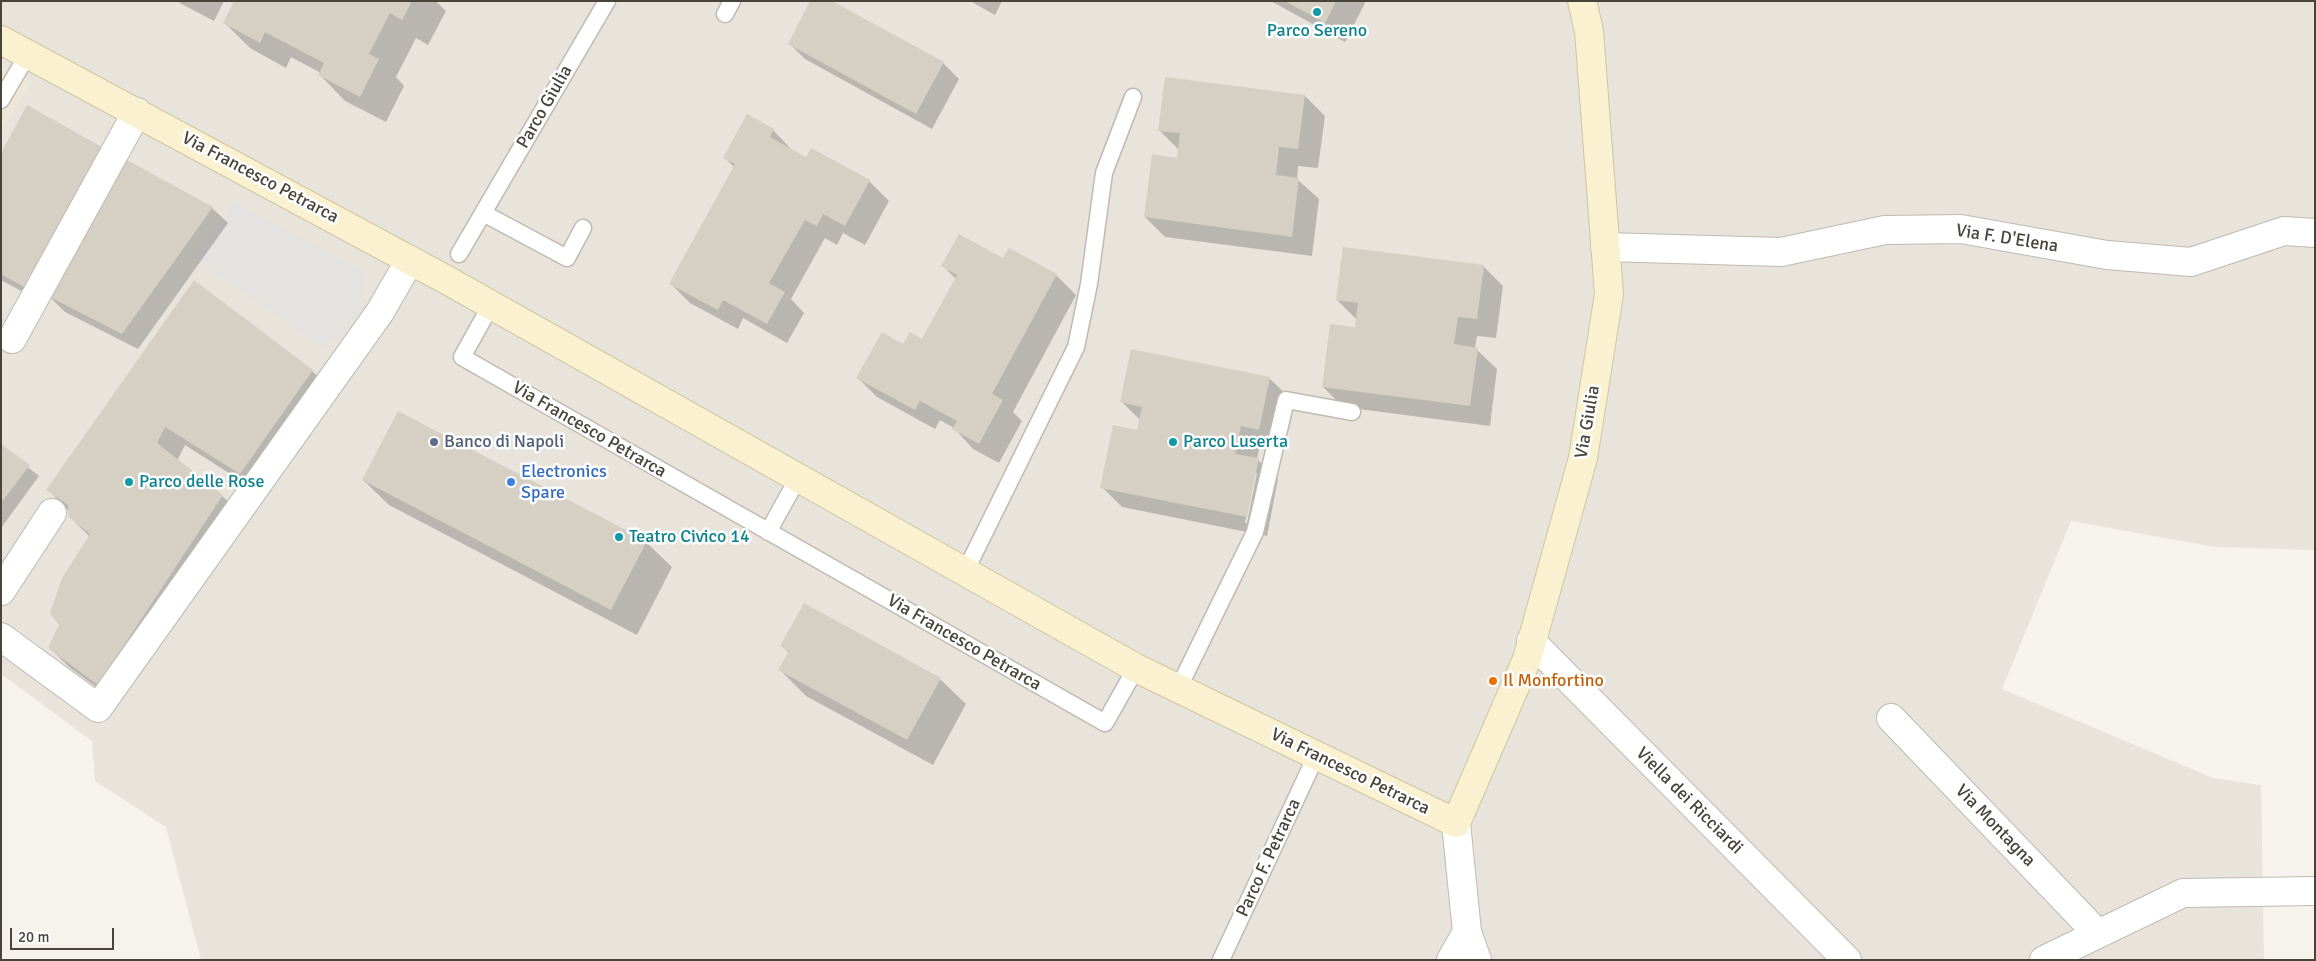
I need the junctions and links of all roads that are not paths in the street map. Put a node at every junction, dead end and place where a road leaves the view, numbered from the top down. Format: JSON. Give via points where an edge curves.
{"nodes":[{"id":1,"x":607,"y":1,"type":"edge"},
{"id":2,"x":1582,"y":1,"type":"edge"},
{"id":3,"x":1,"y":40,"type":"edge"},
{"id":4,"x":28,"y":54,"type":"junction"},
{"id":5,"x":1133,"y":97,"type":"dead end"},
{"id":6,"x":1,"y":100,"type":"edge"},
{"id":7,"x":137,"y":112,"type":"junction"},
{"id":8,"x":483,"y":214,"type":"junction"},
{"id":9,"x":583,"y":228,"type":"dead end"},
{"id":10,"x":2315,"y":233,"type":"edge"},
{"id":11,"x":1605,"y":247,"type":"junction"},
{"id":12,"x":459,"y":254,"type":"dead end"},
{"id":13,"x":410,"y":260,"type":"junction"},
{"id":14,"x":492,"y":305,"type":"junction"},
{"id":15,"x":12,"y":339,"type":"dead end"},
{"id":16,"x":1352,"y":412,"type":"dead end"},
{"id":17,"x":798,"y":478,"type":"junction"},
{"id":18,"x":52,"y":513,"type":"dead end"},
{"id":19,"x":768,"y":532,"type":"junction"},
{"id":20,"x":965,"y":572,"type":"junction"},
{"id":21,"x":1,"y":591,"type":"edge"},
{"id":22,"x":1,"y":637,"type":"edge"},
{"id":23,"x":1531,"y":641,"type":"junction"},
{"id":24,"x":1136,"y":668,"type":"junction"},
{"id":25,"x":1178,"y":689,"type":"junction"},
{"id":26,"x":1891,"y":718,"type":"dead end"},
{"id":27,"x":1316,"y":756,"type":"junction"},
{"id":28,"x":1456,"y":823,"type":"junction"},
{"id":29,"x":2315,"y":891,"type":"edge"},
{"id":30,"x":1467,"y":932,"type":"junction"},
{"id":31,"x":2098,"y":934,"type":"junction"},
{"id":32,"x":1221,"y":960,"type":"edge"},
{"id":33,"x":1451,"y":960,"type":"edge"},
{"id":34,"x":1477,"y":960,"type":"edge"},
{"id":35,"x":1847,"y":960,"type":"edge"},
{"id":36,"x":2044,"y":960,"type":"edge"}],
"edges":[{"from":1,"to":8,"type":"lane","name":"Parco Giulia"},
{"from":2,"to":11,"type":"main road","name":"Via Giulia","via":[[1589,31]]},
{"from":3,"to":4,"type":"main road","name":"Via Francesco Petrarca"},
{"from":4,"to":6,"type":"lane"},
{"from":4,"to":7,"type":"main road","name":"Via Francesco Petrarca"},
{"from":5,"to":20,"type":"lane","via":[[1104,173],[1089,284],[1076,347]]},
{"from":7,"to":13,"type":"main road","name":"Via Francesco Petrarca"},
{"from":7,"to":15,"type":"street"},
{"from":8,"to":9,"type":"lane","via":[[567,258]]},
{"from":8,"to":12,"type":"lane","name":"Parco Giulia"},
{"from":10,"to":11,"type":"street","name":"Via F. D'Elena","via":[[2284,231],[2191,262],[2106,255],[1961,229],[1885,230],[1781,252]]},
{"from":11,"to":23,"type":"main road","name":"Via Giulia","via":[[1609,294],[1583,458]]},
{"from":13,"to":14,"type":"main road","name":"Via Francesco Petrarca"},
{"from":13,"to":22,"type":"street","via":[[380,312],[98,708]]},
{"from":14,"to":17,"type":"main road","name":"Via Francesco Petrarca"},
{"from":14,"to":19,"type":"lane","name":"Via Francesco Petrarca","via":[[462,358]]},
{"from":16,"to":25,"type":"lane","via":[[1286,400],[1255,532]]},
{"from":17,"to":19,"type":"lane"},
{"from":17,"to":20,"type":"main road","name":"Via Francesco Petrarca"},
{"from":18,"to":21,"type":"street"},
{"from":19,"to":24,"type":"lane","name":"Via Francesco Petrarca","via":[[1105,723]]},
{"from":20,"to":24,"type":"main road","name":"Via Francesco Petrarca"},
{"from":23,"to":28,"type":"main road","name":"Via Giulia","via":[[1527,659]]},
{"from":23,"to":35,"type":"street","name":"Viella dei Ricciardi"},
{"from":24,"to":25,"type":"main road","name":"Via Francesco Petrarca"},
{"from":25,"to":27,"type":"main road","name":"Via Francesco Petrarca"},
{"from":26,"to":31,"type":"street","name":"Via Montagna"},
{"from":27,"to":28,"type":"main road","name":"Via Francesco Petrarca"},
{"from":27,"to":32,"type":"lane","name":"Parco F. Petrarca"},
{"from":28,"to":30,"type":"street"},
{"from":29,"to":31,"type":"street","via":[[2183,893]]},
{"from":30,"to":33,"type":"street"},
{"from":30,"to":34,"type":"street"},
{"from":31,"to":36,"type":"street"}]}
